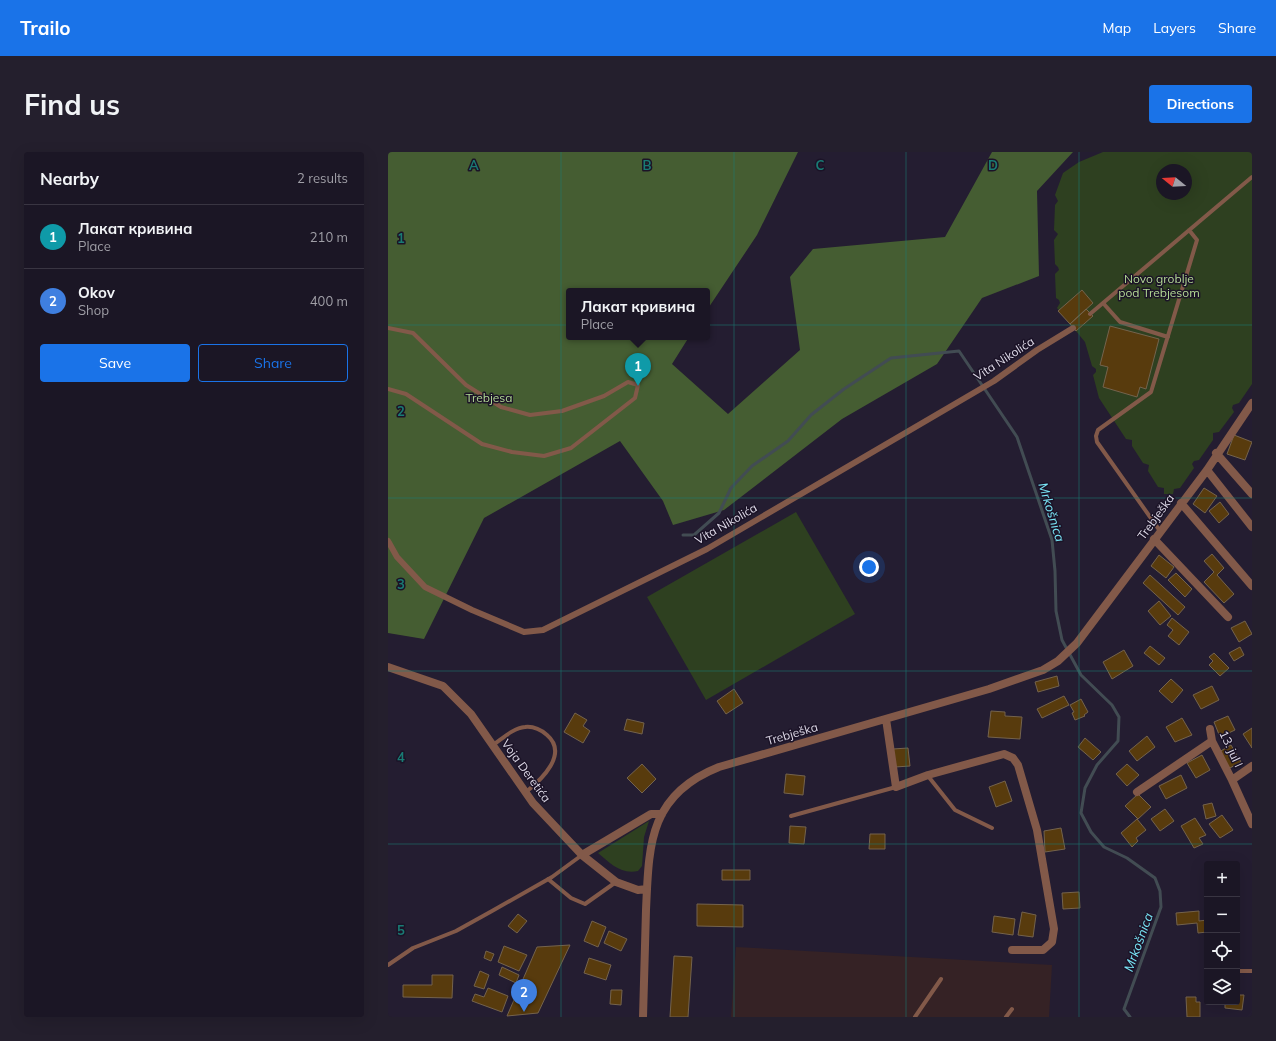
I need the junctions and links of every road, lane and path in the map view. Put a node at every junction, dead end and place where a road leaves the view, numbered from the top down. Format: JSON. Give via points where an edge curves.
{"nodes":[{"id":1,"x":1252,"y":176,"type":"edge"},
{"id":2,"x":1189,"y":230,"type":"junction"},
{"id":3,"x":1103,"y":303,"type":"junction"},
{"id":4,"x":1090,"y":314,"type":"dead end"},
{"id":5,"x":388,"y":328,"type":"edge"},
{"id":6,"x":1074,"y":328,"type":"dead end"},
{"id":7,"x":1168,"y":337,"type":"junction"},
{"id":8,"x":388,"y":389,"type":"edge"},
{"id":9,"x":1252,"y":403,"type":"edge"},
{"id":10,"x":1216,"y":453,"type":"junction"},
{"id":11,"x":1207,"y":470,"type":"junction"},
{"id":12,"x":1252,"y":494,"type":"edge"},
{"id":13,"x":1181,"y":503,"type":"junction"},
{"id":14,"x":1252,"y":527,"type":"edge"},
{"id":15,"x":1160,"y":531,"type":"junction"},
{"id":16,"x":1154,"y":539,"type":"junction"},
{"id":17,"x":388,"y":541,"type":"edge"},
{"id":18,"x":1252,"y":586,"type":"edge"},
{"id":19,"x":1228,"y":617,"type":"dead end"},
{"id":20,"x":388,"y":668,"type":"edge"},
{"id":21,"x":886,"y":719,"type":"junction"},
{"id":22,"x":1210,"y":729,"type":"dead end"},
{"id":23,"x":1212,"y":741,"type":"junction"},
{"id":24,"x":493,"y":745,"type":"junction"},
{"id":25,"x":1252,"y":766,"type":"edge"},
{"id":26,"x":928,"y":775,"type":"junction"},
{"id":27,"x":1232,"y":780,"type":"junction"},
{"id":28,"x":896,"y":788,"type":"junction"},
{"id":29,"x":525,"y":792,"type":"junction"},
{"id":30,"x":1137,"y":792,"type":"dead end"},
{"id":31,"x":662,"y":814,"type":"junction"},
{"id":32,"x":791,"y":816,"type":"dead end"},
{"id":33,"x":1252,"y":824,"type":"edge"},
{"id":34,"x":992,"y":828,"type":"dead end"},
{"id":35,"x":582,"y":855,"type":"junction"},
{"id":36,"x":548,"y":879,"type":"junction"},
{"id":37,"x":616,"y":882,"type":"junction"},
{"id":38,"x":647,"y":889,"type":"junction"},
{"id":39,"x":1012,"y":950,"type":"dead end"},
{"id":40,"x":388,"y":964,"type":"edge"},
{"id":41,"x":1240,"y":971,"type":"edge"},
{"id":42,"x":1252,"y":971,"type":"edge"},
{"id":43,"x":941,"y":979,"type":"dead end"},
{"id":44,"x":1012,"y":1009,"type":"dead end"},
{"id":45,"x":643,"y":1017,"type":"edge"},
{"id":46,"x":915,"y":1017,"type":"edge"},
{"id":47,"x":1006,"y":1017,"type":"edge"}],
"edges":[{"from":1,"to":2,"type":"lane"},
{"from":2,"to":3,"type":"lane"},
{"from":2,"to":7,"type":"lane","via":[[1197,240]]},
{"from":3,"to":4,"type":"lane"},
{"from":3,"to":7,"type":"lane","via":[[1120,322]]},
{"from":5,"to":8,"type":"lane","via":[[413,333],[466,385],[501,406],[530,415],[562,411],[604,396],[628,382],[638,386],[635,398],[571,448],[544,456],[512,452],[482,444],[406,394]]},
{"from":6,"to":17,"type":"street","name":"Vita Nikolića","via":[[994,380],[707,549],[543,630],[524,632],[425,587],[397,557]]},
{"from":7,"to":15,"type":"lane","via":[[1151,392],[1098,430],[1096,436],[1097,442]]},
{"from":9,"to":10,"type":"street","name":"Trebješka"},
{"from":10,"to":11,"type":"street","name":"Trebješka"},
{"from":10,"to":12,"type":"street"},
{"from":11,"to":13,"type":"street","name":"Trebješka"},
{"from":11,"to":14,"type":"street"},
{"from":13,"to":15,"type":"street","name":"Trebješka"},
{"from":13,"to":18,"type":"street"},
{"from":15,"to":16,"type":"street","name":"Trebješka"},
{"from":16,"to":19,"type":"street"},
{"from":16,"to":21,"type":"street","name":"Trebješka","via":[[1077,643],[1058,661],[1043,670],[989,689]]},
{"from":20,"to":24,"type":"street","name":"Voja Deretića","via":[[443,686],[471,714]]},
{"from":21,"to":28,"type":"street"},
{"from":21,"to":31,"type":"street","name":"Trebješka","via":[[710,770],[685,787],[672,799]]},
{"from":22,"to":23,"type":"street","name":"13. jul I"},
{"from":23,"to":27,"type":"street","name":"13. jul I"},
{"from":23,"to":30,"type":"street"},
{"from":24,"to":29,"type":"street","name":"Voja Deretića"},
{"from":24,"to":29,"type":"lane","via":[[511,732],[524,727],[538,728],[549,737],[556,750],[554,761],[541,780]]},
{"from":25,"to":27,"type":"street"},
{"from":26,"to":28,"type":"street"},
{"from":26,"to":34,"type":"lane","via":[[954,810]]},
{"from":26,"to":39,"type":"street","via":[[1004,754],[1013,758],[1018,765],[1037,830],[1054,929],[1052,942],[1043,950]]},
{"from":27,"to":33,"type":"street","name":"13. jul I"},
{"from":28,"to":32,"type":"lane"},
{"from":29,"to":35,"type":"street","name":"Voja Deretića"},
{"from":31,"to":35,"type":"street","via":[[651,814]]},
{"from":31,"to":38,"type":"street","name":"Trebješka","via":[[650,847]]},
{"from":35,"to":36,"type":"lane"},
{"from":35,"to":37,"type":"street","name":"Voja Deretića"},
{"from":36,"to":37,"type":"lane","via":[[571,898],[585,904]]},
{"from":36,"to":40,"type":"lane","via":[[456,931],[412,948]]},
{"from":37,"to":38,"type":"street","name":"Voja Deretića","via":[[638,890]]},
{"from":38,"to":45,"type":"street","name":"Trebješka"},
{"from":41,"to":42,"type":"lane"},
{"from":43,"to":46,"type":"lane"},
{"from":44,"to":47,"type":"lane"}]}
